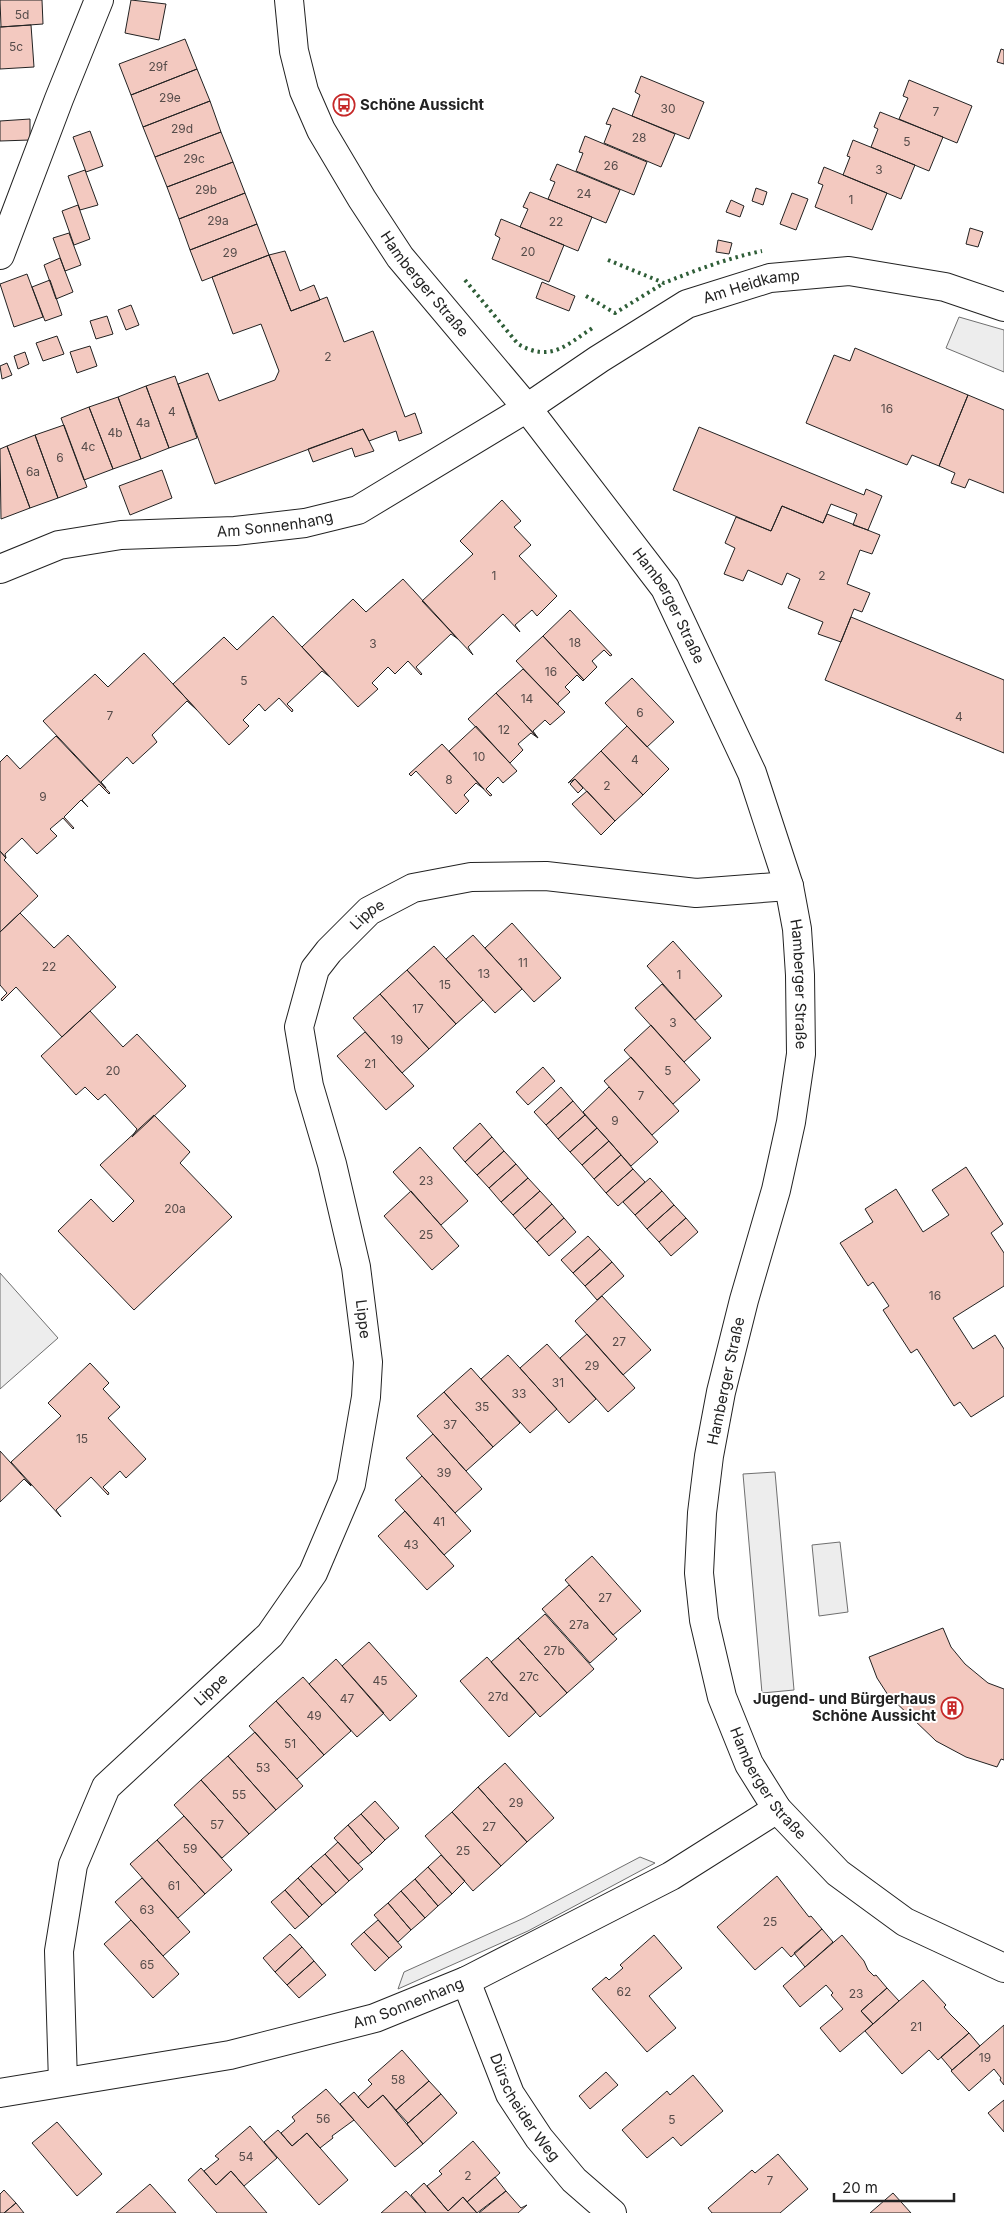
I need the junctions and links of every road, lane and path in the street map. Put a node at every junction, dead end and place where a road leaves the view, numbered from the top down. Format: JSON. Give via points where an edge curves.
{"nodes":[{"id":1,"x":99,"y":0,"type":"edge"},
{"id":2,"x":289,"y":0,"type":"edge"},
{"id":3,"x":0,"y":255,"type":"edge"},
{"id":4,"x":1004,"y":306,"type":"edge"},
{"id":5,"x":527,"y":408,"type":"junction"},
{"id":6,"x":0,"y":569,"type":"edge"},
{"id":7,"x":789,"y":886,"type":"junction"},
{"id":8,"x":777,"y":1809,"type":"junction"},
{"id":9,"x":1004,"y":1968,"type":"edge"},
{"id":10,"x":466,"y":1981,"type":"junction"},
{"id":11,"x":64,"y":2082,"type":"junction"},
{"id":12,"x":0,"y":2093,"type":"edge"},
{"id":13,"x":612,"y":2213,"type":"edge"}],
"edges":[{"from":1,"to":3,"type":"street"},
{"from":2,"to":5,"type":"street","name":"Hamberger Straße","via":[[294,51],[304,91],[321,130],[400,257]]},
{"from":4,"to":5,"type":"street","name":"Am Heidkamp","via":[[945,287],[849,271],[770,278],[687,304]]},
{"from":5,"to":6,"type":"street","name":"Am Sonnenhang","via":[[358,510],[305,523],[235,531],[122,534],[59,545]]},
{"from":5,"to":7,"type":"street","name":"Hamberger Straße","via":[[665,588],[752,773]]},
{"from":7,"to":8,"type":"street","name":"Hamberger Straße","via":[[797,929],[801,1054],[776,1190],[721,1392],[704,1494],[699,1573],[704,1620],[722,1697],[749,1764]]},
{"from":7,"to":11,"type":"street","name":"Lippe","via":[[696,892],[546,876],[472,877],[413,888],[369,912],[315,969],[299,1028],[309,1086],[332,1164],[356,1267],[368,1362],[366,1397],[351,1484],[313,1573],[270,1635],[106,1787],[73,1865],[59,1951]]},
{"from":8,"to":9,"type":"street","name":"Hamberger Straße","via":[[838,1873],[905,1922]]},
{"from":8,"to":10,"type":"street","name":"Am Sonnenhang","via":[[671,1876]]},
{"from":10,"to":11,"type":"street","name":"Am Sonnenhang","via":[[375,2018],[230,2055]]},
{"from":10,"to":13,"type":"street","name":"Dürscheider Weg","via":[[510,2094],[539,2138],[574,2180]]},
{"from":11,"to":12,"type":"street","name":"Am Sonnenhang"}]}
